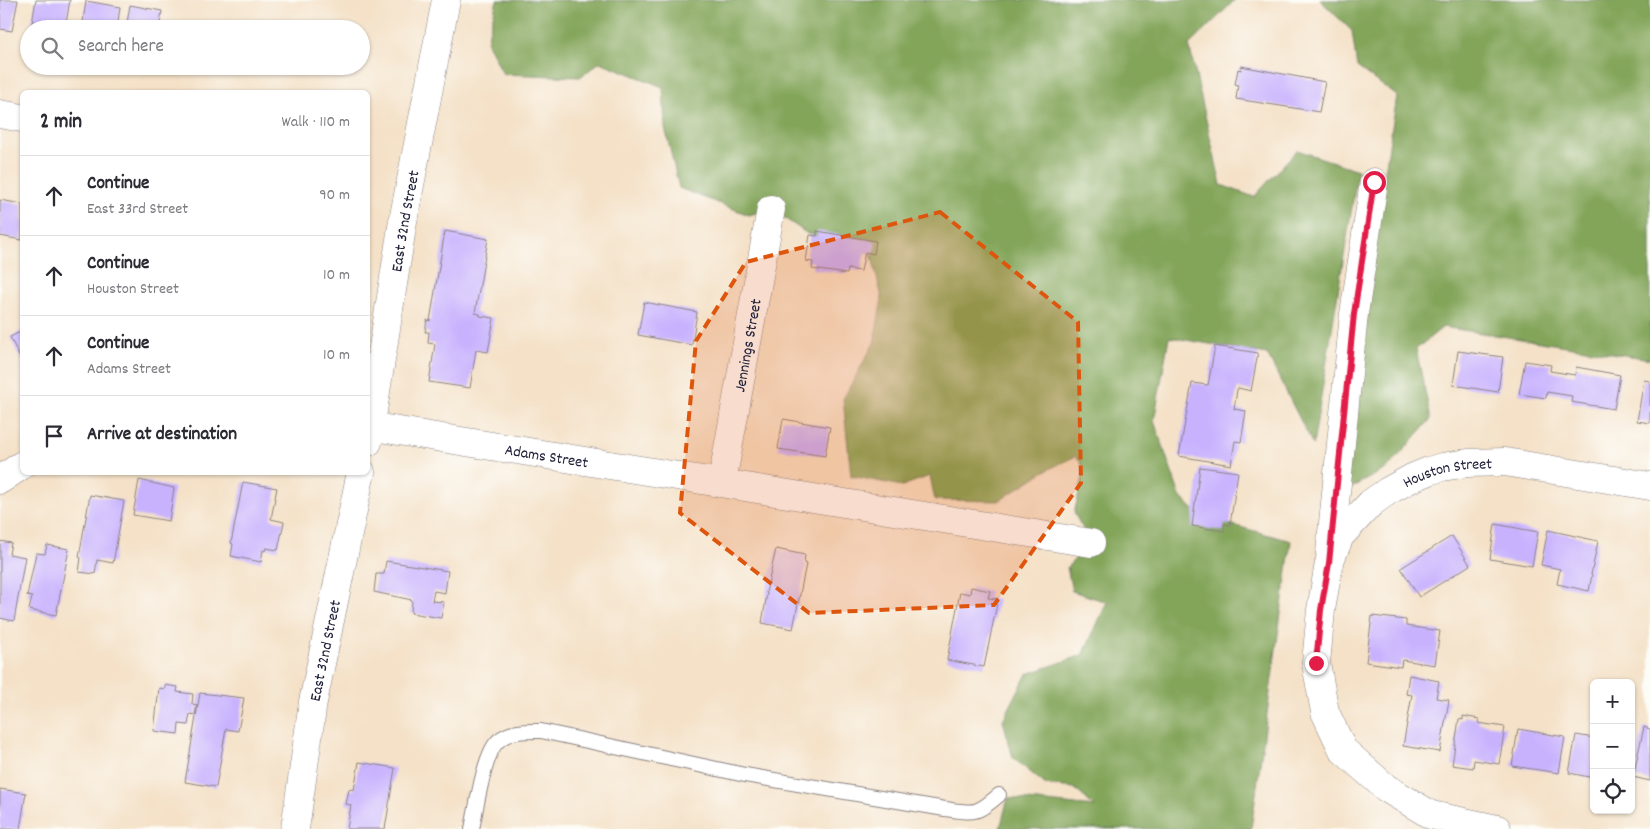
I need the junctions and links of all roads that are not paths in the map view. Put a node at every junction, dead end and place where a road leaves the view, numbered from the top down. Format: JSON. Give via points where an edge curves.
{"nodes":[{"id":1,"x":446,"y":0,"type":"edge"},
{"id":2,"x":0,"y":114,"type":"edge"},
{"id":3,"x":20,"y":118,"type":"edge"},
{"id":4,"x":1374,"y":182,"type":"dead end"},
{"id":5,"x":771,"y":209,"type":"dead end"},
{"id":6,"x":370,"y":426,"type":"edge"},
{"id":7,"x":370,"y":432,"type":"edge"},
{"id":8,"x":20,"y":466,"type":"edge"},
{"id":9,"x":360,"y":475,"type":"edge"},
{"id":10,"x":0,"y":480,"type":"edge"},
{"id":11,"x":722,"y":482,"type":"junction"},
{"id":12,"x":1650,"y":486,"type":"edge"},
{"id":13,"x":1091,"y":543,"type":"dead end"},
{"id":14,"x":1329,"y":563,"type":"junction"},
{"id":15,"x":999,"y":795,"type":"dead end"},
{"id":16,"x":295,"y":829,"type":"edge"},
{"id":17,"x":472,"y":829,"type":"edge"},
{"id":18,"x":1497,"y":829,"type":"edge"}],
"edges":[{"from":1,"to":6,"type":"street","name":"East 32nd Street","via":[[403,222]]},
{"from":2,"to":3,"type":"street"},
{"from":4,"to":14,"type":"street","via":[[1354,314]]},
{"from":5,"to":11,"type":"street","name":"Jennings Street"},
{"from":7,"to":11,"type":"street","name":"Adams Street"},
{"from":8,"to":10,"type":"street"},
{"from":9,"to":16,"type":"street","name":"East 32nd Street","via":[[314,702]]},
{"from":11,"to":13,"type":"street","name":"Adams Street"},
{"from":12,"to":14,"type":"street","name":"Houston Street","via":[[1505,462],[1468,462],[1442,467],[1412,478],[1379,497],[1340,536]]},
{"from":14,"to":18,"type":"street","name":"Houston Street","via":[[1316,663],[1324,712],[1344,750],[1386,788],[1431,815]]},
{"from":15,"to":17,"type":"lane","via":[[982,810],[945,810],[745,774],[542,731],[519,730],[497,741],[486,763]]}]}
